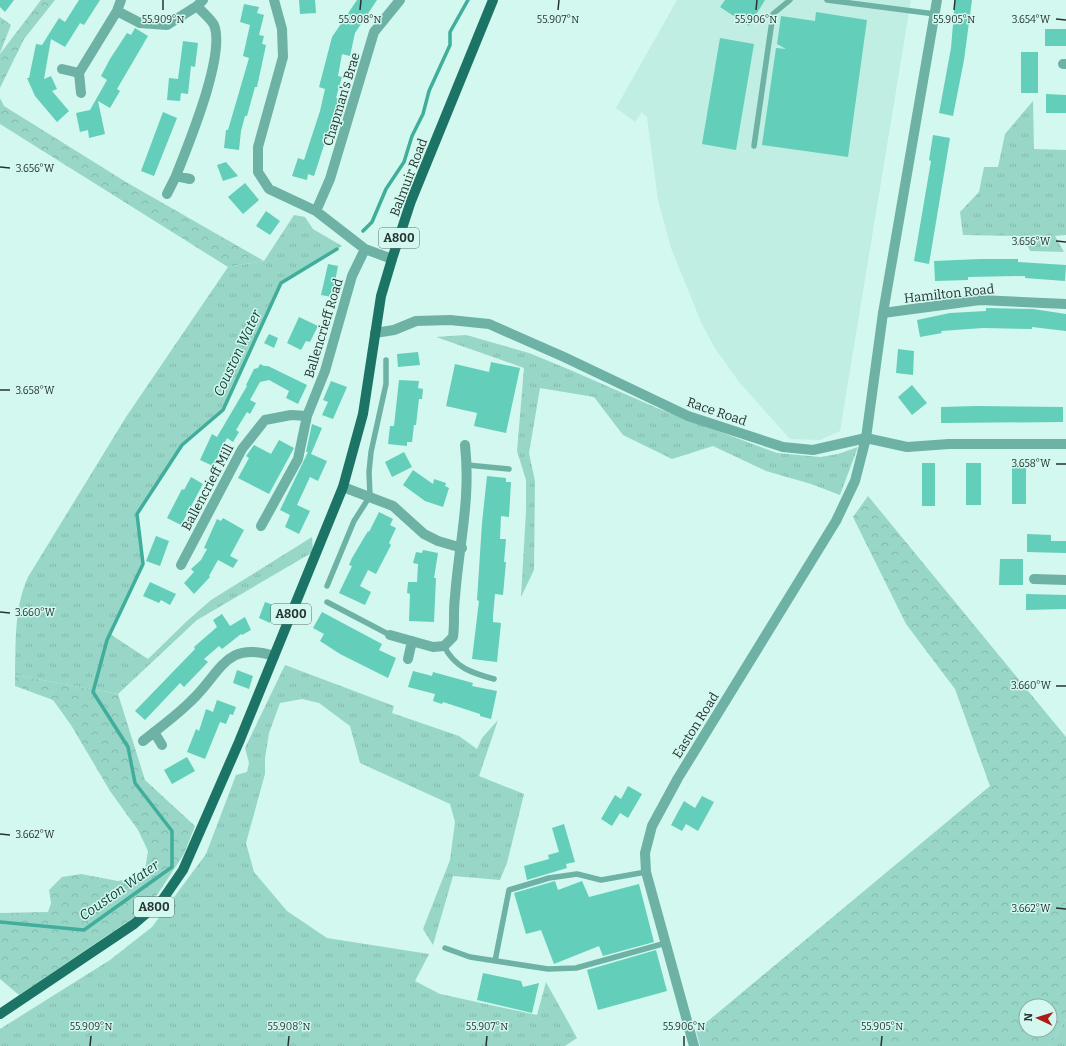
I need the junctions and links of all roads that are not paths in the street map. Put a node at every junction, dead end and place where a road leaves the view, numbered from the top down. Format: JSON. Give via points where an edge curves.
{"nodes":[{"id":1,"x":121,"y":0,"type":"edge"},
{"id":2,"x":274,"y":0,"type":"edge"},
{"id":3,"x":400,"y":0,"type":"edge"},
{"id":4,"x":493,"y":0,"type":"edge"},
{"id":5,"x":790,"y":0,"type":"edge"},
{"id":6,"x":827,"y":0,"type":"edge"},
{"id":7,"x":937,"y":0,"type":"edge"},
{"id":8,"x":200,"y":3,"type":"edge"},
{"id":9,"x":117,"y":11,"type":"junction"},
{"id":10,"x":935,"y":14,"type":"junction"},
{"id":11,"x":62,"y":70,"type":"dead end"},
{"id":12,"x":79,"y":73,"type":"junction"},
{"id":13,"x":81,"y":93,"type":"dead end"},
{"id":14,"x":754,"y":146,"type":"dead end"},
{"id":15,"x":176,"y":176,"type":"junction"},
{"id":16,"x":190,"y":179,"type":"dead end"},
{"id":17,"x":167,"y":194,"type":"dead end"},
{"id":18,"x":316,"y":211,"type":"junction"},
{"id":19,"x":365,"y":249,"type":"junction"},
{"id":20,"x":392,"y":259,"type":"junction"},
{"id":21,"x":1066,"y":304,"type":"edge"},
{"id":22,"x":883,"y":313,"type":"junction"},
{"id":23,"x":375,"y":333,"type":"junction"},
{"id":24,"x":386,"y":360,"type":"dead end"},
{"id":25,"x":307,"y":416,"type":"junction"},
{"id":26,"x":866,"y":438,"type":"junction"},
{"id":27,"x":1066,"y":444,"type":"edge"},
{"id":28,"x":465,"y":445,"type":"dead end"},
{"id":29,"x":467,"y":465,"type":"junction"},
{"id":30,"x":509,"y":469,"type":"dead end"},
{"id":31,"x":343,"y":487,"type":"junction"},
{"id":32,"x":370,"y":496,"type":"junction"},
{"id":33,"x":261,"y":526,"type":"dead end"},
{"id":34,"x":462,"y":548,"type":"junction"},
{"id":35,"x":181,"y":565,"type":"dead end"},
{"id":36,"x":1034,"y":579,"type":"dead end"},
{"id":37,"x":1066,"y":580,"type":"edge"},
{"id":38,"x":327,"y":586,"type":"dead end"},
{"id":39,"x":327,"y":602,"type":"dead end"},
{"id":40,"x":390,"y":635,"type":"joint"},
{"id":41,"x":412,"y":641,"type":"junction"},
{"id":42,"x":444,"y":646,"type":"junction"},
{"id":43,"x":274,"y":656,"type":"junction"},
{"id":44,"x":408,"y":659,"type":"dead end"},
{"id":45,"x":494,"y":679,"type":"dead end"},
{"id":46,"x":154,"y":732,"type":"junction"},
{"id":47,"x":143,"y":741,"type":"dead end"},
{"id":48,"x":162,"y":745,"type":"dead end"},
{"id":49,"x":646,"y":872,"type":"junction"},
{"id":50,"x":666,"y":943,"type":"junction"},
{"id":51,"x":445,"y":948,"type":"dead end"},
{"id":52,"x":495,"y":961,"type":"junction"},
{"id":53,"x":0,"y":1014,"type":"edge"},
{"id":54,"x":694,"y":1046,"type":"edge"}],
"edges":[{"from":1,"to":9,"type":"street"},
{"from":2,"to":18,"type":"street","via":[[282,29],[283,57],[258,147],[258,172],[269,189]]},
{"from":3,"to":18,"type":"street","name":"Chapman's Brae","via":[[374,32],[330,179]]},
{"from":4,"to":20,"type":"main road","name":"Balmuir Road","number":"A800","via":[[411,201]]},
{"from":5,"to":14,"type":"lane","via":[[773,14]]},
{"from":6,"to":10,"type":"lane"},
{"from":7,"to":10,"type":"street","name":"Easton Road"},
{"from":8,"to":9,"type":"street","via":[[167,25],[140,23]]},
{"from":8,"to":15,"type":"street","via":[[214,25],[216,51],[205,97]]},
{"from":9,"to":12,"type":"street"},
{"from":10,"to":22,"type":"street","name":"Easton Road"},
{"from":11,"to":12,"type":"street"},
{"from":12,"to":13,"type":"street"},
{"from":15,"to":16,"type":"street"},
{"from":15,"to":17,"type":"street"},
{"from":18,"to":19,"type":"street"},
{"from":19,"to":20,"type":"street"},
{"from":19,"to":25,"type":"street","name":"Ballencrieff Road","via":[[352,276],[325,371]]},
{"from":20,"to":23,"type":"main road","name":"Balmuir Road","number":"A800","via":[[381,296]]},
{"from":21,"to":22,"type":"street","name":"Hamilton Road","via":[[980,300]]},
{"from":22,"to":26,"type":"street","name":"Easton Road"},
{"from":23,"to":26,"type":"street","name":"Race Road","via":[[394,330],[416,321],[450,320],[489,324],[688,416],[783,447],[813,450]]},
{"from":23,"to":31,"type":"main road","name":"Balmuir Road","number":"A800","via":[[363,414]]},
{"from":24,"to":32,"type":"lane","via":[[386,384],[371,452]]},
{"from":25,"to":33,"type":"street","name":"Ballencrieff Road","via":[[298,458]]},
{"from":25,"to":35,"type":"street","name":"Ballencrieff Mill","via":[[291,415],[265,420],[242,449]]},
{"from":26,"to":27,"type":"street","name":"Race Road","via":[[907,447],[949,444]]},
{"from":26,"to":49,"type":"street","name":"Easton Road","via":[[855,481],[836,521],[682,771],[652,826],[645,853]]},
{"from":28,"to":29,"type":"street"},
{"from":29,"to":30,"type":"lane"},
{"from":29,"to":34,"type":"street","via":[[466,516]]},
{"from":31,"to":32,"type":"street"},
{"from":31,"to":43,"type":"main road","number":"A800"},
{"from":32,"to":34,"type":"street","via":[[393,506],[424,534]]},
{"from":32,"to":38,"type":"lane","via":[[354,522]]},
{"from":34,"to":42,"type":"street","via":[[454,597],[453,637]]},
{"from":36,"to":37,"type":"street"},
{"from":39,"to":40,"type":"lane"},
{"from":40,"to":41,"type":"street"},
{"from":41,"to":42,"type":"street"},
{"from":41,"to":44,"type":"street"},
{"from":42,"to":45,"type":"lane","via":[[449,657],[468,672]]},
{"from":43,"to":46,"type":"street","via":[[248,650],[223,662],[206,686]]},
{"from":43,"to":53,"type":"main road","number":"A800","via":[[183,870],[163,899],[134,924]]},
{"from":46,"to":47,"type":"street"},
{"from":46,"to":48,"type":"street"},
{"from":49,"to":50,"type":"street","name":"Easton Road"},
{"from":49,"to":52,"type":"lane","via":[[601,880],[577,874],[549,878],[509,890]]},
{"from":50,"to":52,"type":"lane","via":[[576,968],[548,969]]},
{"from":50,"to":54,"type":"street","name":"Easton Road"},
{"from":51,"to":52,"type":"lane","via":[[470,957]]}]}
